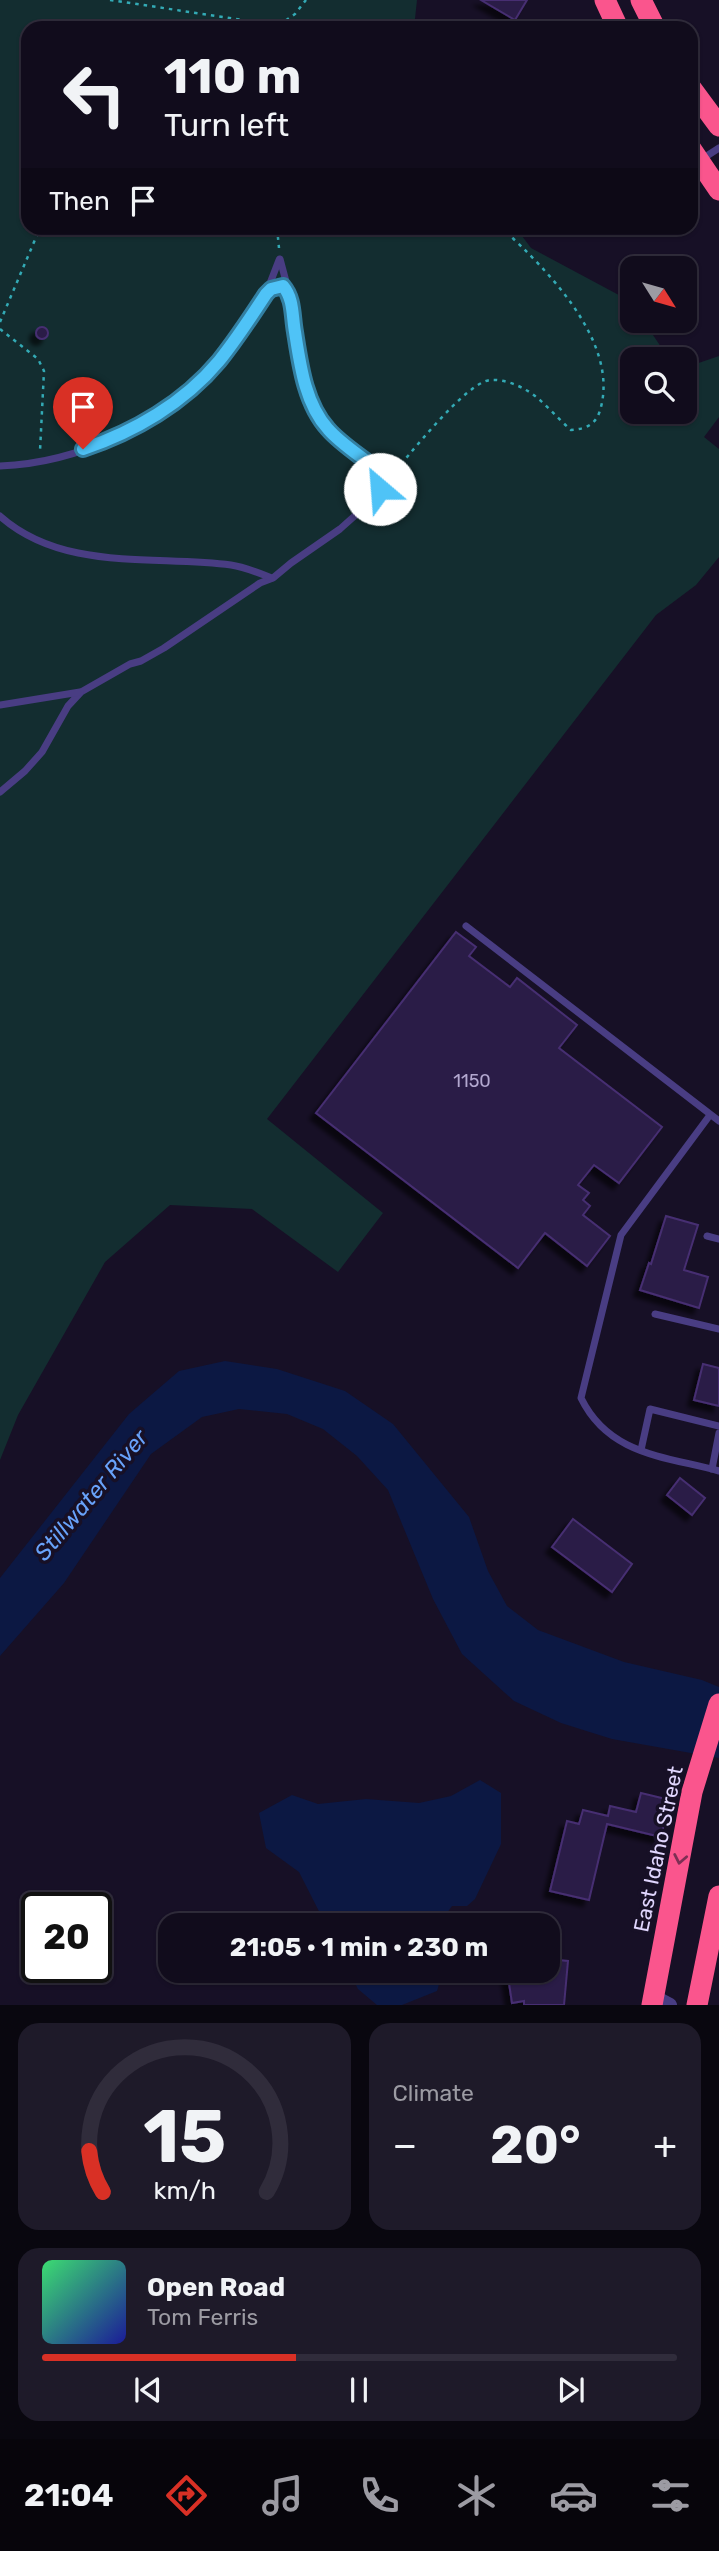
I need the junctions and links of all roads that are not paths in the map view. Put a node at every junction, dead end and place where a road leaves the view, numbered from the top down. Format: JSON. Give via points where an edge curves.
{"nodes":[{"id":1,"x":605,"y":0,"type":"edge"},
{"id":2,"x":641,"y":0,"type":"edge"},
{"id":3,"x":615,"y":21,"type":"edge"},
{"id":4,"x":652,"y":21,"type":"edge"},
{"id":5,"x":698,"y":98,"type":"edge"},
{"id":6,"x":719,"y":126,"type":"edge"},
{"id":7,"x":719,"y":148,"type":"edge"},
{"id":8,"x":698,"y":157,"type":"edge"},
{"id":9,"x":698,"y":164,"type":"edge"},
{"id":10,"x":719,"y":190,"type":"edge"},
{"id":11,"x":266,"y":294,"type":"junction"},
{"id":12,"x":291,"y":297,"type":"junction"},
{"id":13,"x":0,"y":467,"type":"edge"},
{"id":14,"x":0,"y":516,"type":"edge"},
{"id":15,"x":273,"y":578,"type":"junction"},
{"id":16,"x":81,"y":692,"type":"junction"},
{"id":17,"x":0,"y":705,"type":"edge"},
{"id":18,"x":0,"y":792,"type":"edge"},
{"id":19,"x":466,"y":926,"type":"dead end"},
{"id":20,"x":710,"y":1115,"type":"junction"},
{"id":21,"x":719,"y":1121,"type":"edge"},
{"id":22,"x":707,"y":1236,"type":"dead end"},
{"id":23,"x":719,"y":1239,"type":"edge"},
{"id":24,"x":655,"y":1314,"type":"dead end"},
{"id":25,"x":719,"y":1329,"type":"edge"},
{"id":26,"x":719,"y":1426,"type":"edge"},
{"id":27,"x":719,"y":1433,"type":"edge"},
{"id":28,"x":641,"y":1450,"type":"junction"},
{"id":29,"x":716,"y":1470,"type":"edge"},
{"id":30,"x":719,"y":1704,"type":"edge"},
{"id":31,"x":719,"y":1896,"type":"edge"},
{"id":32,"x":658,"y":2002,"type":"edge"},
{"id":33,"x":697,"y":2005,"type":"edge"}],
"edges":[{"from":1,"to":3,"type":"highway"},
{"from":2,"to":4,"type":"highway"},
{"from":5,"to":6,"type":"highway"},
{"from":7,"to":8,"type":"lane"},
{"from":9,"to":10,"type":"highway"},
{"from":11,"to":12,"type":"lane","via":[[283,286]]},
{"from":11,"to":12,"type":"lane","via":[[280,259]]},
{"from":11,"to":13,"type":"lane","via":[[218,362],[172,403],[128,431],[68,454]]},
{"from":12,"to":15,"type":"lane","via":[[298,355],[316,411],[329,431],[374,467],[380,489],[340,529]]},
{"from":14,"to":15,"type":"lane","via":[[22,532],[62,549],[128,559],[231,565]]},
{"from":15,"to":16,"type":"lane","via":[[164,648]]},
{"from":16,"to":17,"type":"lane"},
{"from":16,"to":18,"type":"lane","via":[[42,752]]},
{"from":19,"to":20,"type":"lane"},
{"from":20,"to":21,"type":"lane"},
{"from":20,"to":28,"type":"lane","via":[[621,1235],[582,1398],[590,1416],[610,1436]]},
{"from":22,"to":23,"type":"lane"},
{"from":24,"to":25,"type":"lane"},
{"from":26,"to":28,"type":"lane","via":[[650,1409]]},
{"from":27,"to":29,"type":"lane"},
{"from":28,"to":29,"type":"lane"},
{"from":30,"to":32,"type":"highway","name":"East Idaho Street","one_way":true,"via":[[692,1792]]},
{"from":31,"to":33,"type":"highway"}]}
